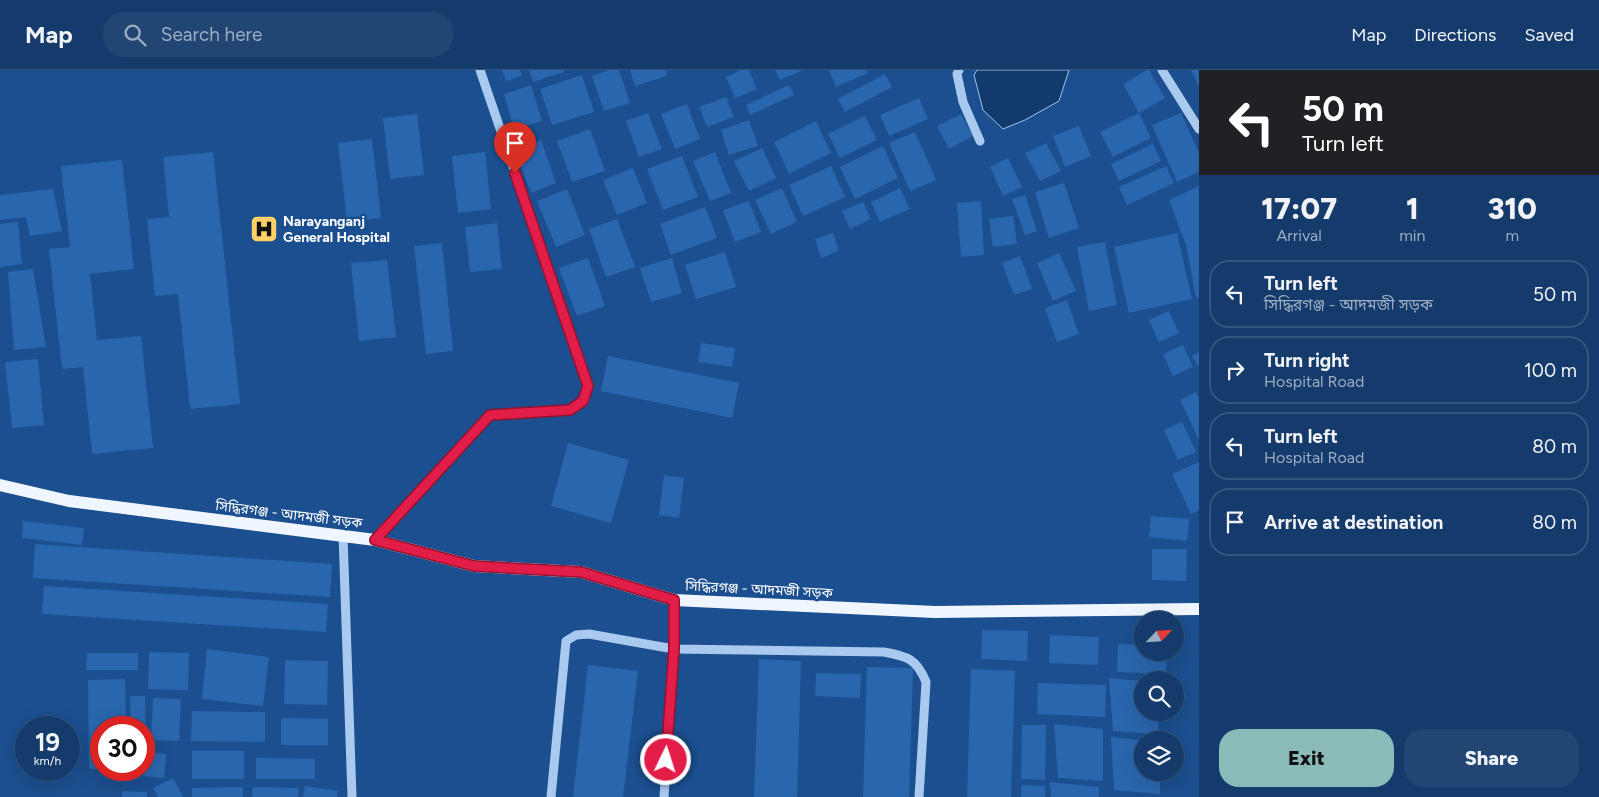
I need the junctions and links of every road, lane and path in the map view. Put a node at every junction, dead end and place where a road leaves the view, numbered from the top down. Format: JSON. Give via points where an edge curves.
{"nodes":[{"id":1,"x":480,"y":70,"type":"edge"},
{"id":2,"x":959,"y":70,"type":"edge"},
{"id":3,"x":1162,"y":70,"type":"edge"},
{"id":4,"x":1199,"y":130,"type":"edge"},
{"id":5,"x":980,"y":141,"type":"dead end"},
{"id":6,"x":0,"y":485,"type":"edge"},
{"id":7,"x":343,"y":535,"type":"junction"},
{"id":8,"x":375,"y":540,"type":"junction"},
{"id":9,"x":674,"y":600,"type":"junction"},
{"id":10,"x":1199,"y":609,"type":"edge"},
{"id":11,"x":674,"y":649,"type":"junction"},
{"id":12,"x":352,"y":797,"type":"edge"},
{"id":13,"x":551,"y":797,"type":"edge"},
{"id":14,"x":664,"y":797,"type":"edge"},
{"id":15,"x":919,"y":797,"type":"edge"}],
"edges":[{"from":1,"to":8,"type":"street","via":[[588,386],[583,401],[570,410],[490,415]]},
{"from":2,"to":5,"type":"street","via":[[963,102]]},
{"from":3,"to":4,"type":"street"},
{"from":6,"to":7,"type":"main road","name":"সিদ্ধিরগঞ্জ - আদমজী সড়ক","via":[[69,501]]},
{"from":7,"to":8,"type":"main road","name":"সিদ্ধিরগঞ্জ - আদমজী সড়ক"},
{"from":7,"to":12,"type":"street"},
{"from":8,"to":9,"type":"main road","name":"সিদ্ধিরগঞ্জ - আদমজী সড়ক","via":[[474,566],[581,572]]},
{"from":9,"to":10,"type":"main road","name":"সিদ্ধিরগঞ্জ - আদমজী সড়ক","via":[[935,612]]},
{"from":9,"to":11,"type":"street"},
{"from":11,"to":13,"type":"street","via":[[589,634],[576,635],[566,641]]},
{"from":11,"to":14,"type":"street"},
{"from":11,"to":15,"type":"street","via":[[884,652],[905,656],[920,668],[926,682]]}]}
